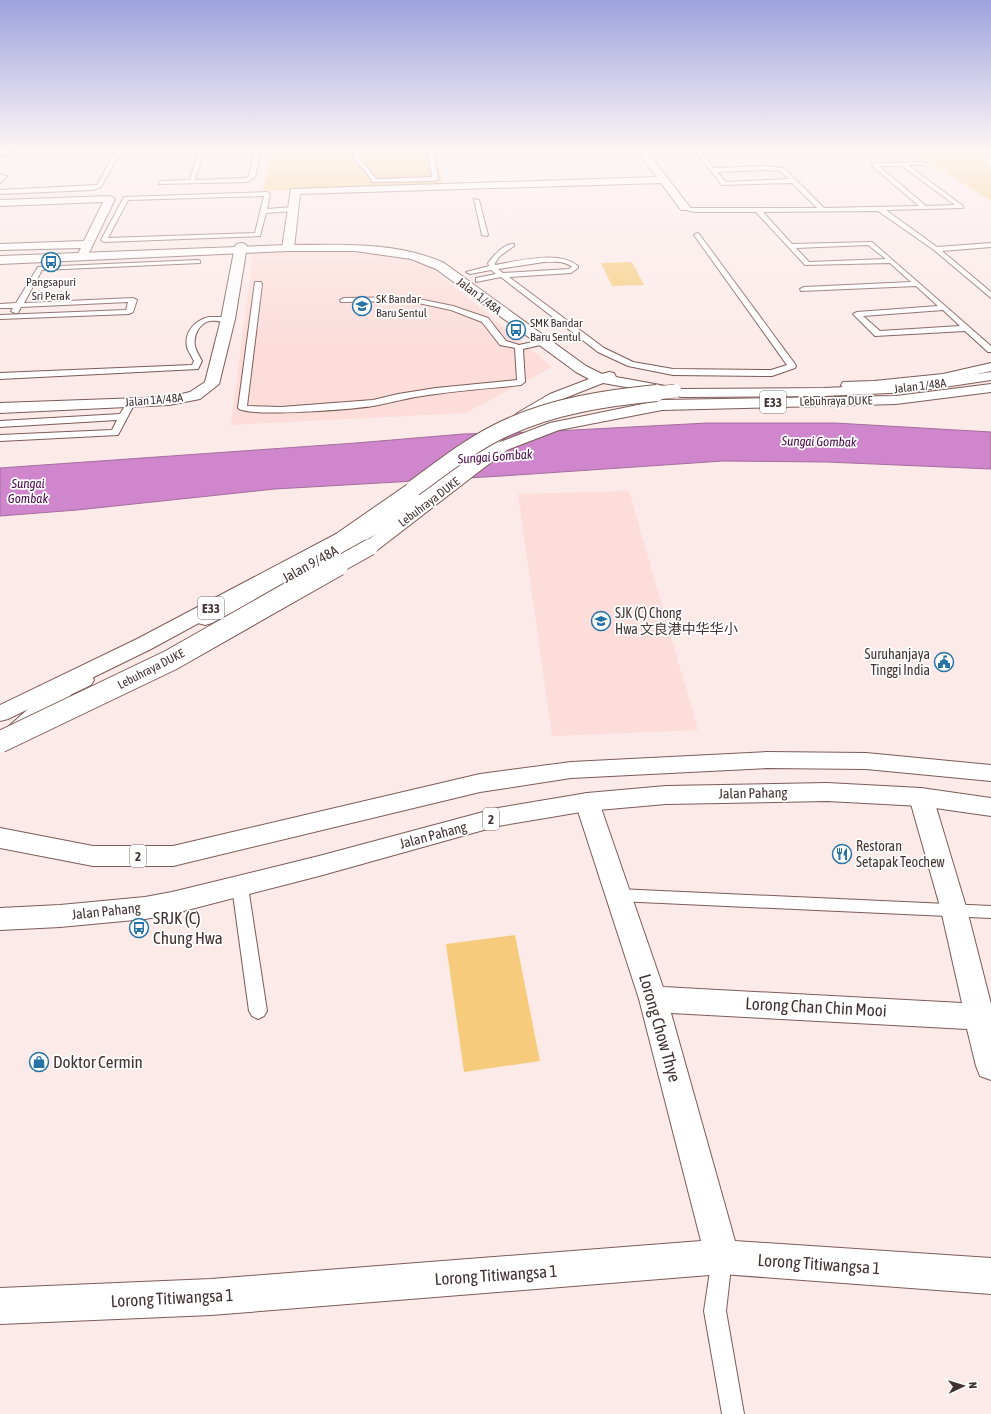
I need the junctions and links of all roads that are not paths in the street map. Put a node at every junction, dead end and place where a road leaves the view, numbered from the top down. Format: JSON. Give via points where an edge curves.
{"nodes":[{"id":1,"x":102,"y":216,"type":"edge"},
{"id":2,"x":117,"y":216,"type":"edge"},
{"id":3,"x":262,"y":216,"type":"edge"},
{"id":4,"x":292,"y":216,"type":"edge"},
{"id":5,"x":480,"y":216,"type":"edge"},
{"id":6,"x":763,"y":216,"type":"edge"},
{"id":7,"x":890,"y":216,"type":"edge"},
{"id":8,"x":485,"y":235,"type":"dead end"},
{"id":9,"x":697,"y":235,"type":"dead end"},
{"id":10,"x":512,"y":245,"type":"dead end"},
{"id":11,"x":991,"y":245,"type":"edge"},
{"id":12,"x":289,"y":246,"type":"junction"},
{"id":13,"x":791,"y":246,"type":"junction"},
{"id":14,"x":0,"y":247,"type":"edge"},
{"id":15,"x":240,"y":248,"type":"junction"},
{"id":16,"x":936,"y":249,"type":"junction"},
{"id":17,"x":84,"y":251,"type":"junction"},
{"id":18,"x":1,"y":261,"type":"edge"},
{"id":19,"x":892,"y":261,"type":"junction"},
{"id":20,"x":198,"y":262,"type":"dead end"},
{"id":21,"x":494,"y":268,"type":"junction"},
{"id":22,"x":502,"y":275,"type":"junction"},
{"id":23,"x":474,"y":276,"type":"junction"},
{"id":24,"x":258,"y":284,"type":"dead end"},
{"id":25,"x":918,"y":284,"type":"junction"},
{"id":26,"x":804,"y":289,"type":"dead end"},
{"id":27,"x":991,"y":296,"type":"edge"},
{"id":28,"x":344,"y":300,"type":"dead end"},
{"id":29,"x":18,"y":305,"type":"junction"},
{"id":30,"x":0,"y":306,"type":"edge"},
{"id":31,"x":945,"y":308,"type":"junction"},
{"id":32,"x":0,"y":317,"type":"edge"},
{"id":33,"x":11,"y":317,"type":"junction"},
{"id":34,"x":228,"y":319,"type":"junction"},
{"id":35,"x":967,"y":328,"type":"junction"},
{"id":36,"x":542,"y":342,"type":"junction"},
{"id":37,"x":519,"y":347,"type":"junction"},
{"id":38,"x":991,"y":350,"type":"edge"},
{"id":39,"x":991,"y":360,"type":"edge"},
{"id":40,"x":991,"y":367,"type":"edge"},
{"id":41,"x":0,"y":376,"type":"edge"},
{"id":42,"x":608,"y":376,"type":"junction"},
{"id":43,"x":991,"y":376,"type":"edge"},
{"id":44,"x":991,"y":388,"type":"edge"},
{"id":45,"x":131,"y":403,"type":"junction"},
{"id":46,"x":0,"y":408,"type":"edge"},
{"id":47,"x":123,"y":417,"type":"junction"},
{"id":48,"x":0,"y":424,"type":"edge"},
{"id":49,"x":0,"y":438,"type":"edge"},
{"id":50,"x":0,"y":714,"type":"edge"},
{"id":51,"x":0,"y":742,"type":"edge"},
{"id":52,"x":0,"y":746,"type":"edge"},
{"id":53,"x":991,"y":773,"type":"edge"},
{"id":54,"x":920,"y":796,"type":"junction"},
{"id":55,"x":587,"y":802,"type":"junction"},
{"id":56,"x":991,"y":806,"type":"edge"},
{"id":57,"x":0,"y":838,"type":"edge"},
{"id":58,"x":240,"y":887,"type":"junction"},
{"id":59,"x":618,"y":895,"type":"junction"},
{"id":60,"x":954,"y":910,"type":"junction"},
{"id":61,"x":991,"y":912,"type":"edge"},
{"id":62,"x":0,"y":919,"type":"edge"},
{"id":63,"x":653,"y":999,"type":"junction"},
{"id":64,"x":258,"y":1011,"type":"dead end"},
{"id":65,"x":985,"y":1016,"type":"edge"},
{"id":66,"x":991,"y":1066,"type":"edge"},
{"id":67,"x":722,"y":1258,"type":"junction"},
{"id":68,"x":991,"y":1276,"type":"edge"},
{"id":69,"x":0,"y":1306,"type":"edge"},
{"id":70,"x":733,"y":1414,"type":"edge"}],
"edges":[{"from":1,"to":17,"type":"main road"},
{"from":2,"to":3,"type":"lane","via":[[104,240],[258,235]]},
{"from":4,"to":12,"type":"main road"},
{"from":5,"to":8,"type":"lane"},
{"from":6,"to":13,"type":"lane"},
{"from":7,"to":16,"type":"lane"},
{"from":9,"to":22,"type":"lane","via":[[792,366],[772,373],[681,372],[631,364],[601,350]]},
{"from":10,"to":21,"type":"lane","via":[[491,263]]},
{"from":11,"to":16,"type":"lane"},
{"from":12,"to":15,"type":"main road","name":"Jalan 1/48A"},
{"from":12,"to":23,"type":"main road","name":"Jalan 1/48A","via":[[350,243],[384,245],[427,252],[452,262]]},
{"from":12,"to":36,"type":"main road","name":"Jalan 1/48A","via":[[385,251],[427,260],[440,266]]},
{"from":13,"to":19,"type":"lane","via":[[870,243]]},
{"from":13,"to":19,"type":"lane","via":[[807,264]]},
{"from":14,"to":17,"type":"main road","name":"Jalan 1/48A"},
{"from":15,"to":17,"type":"main road","name":"Jalan 1/48A"},
{"from":15,"to":34,"type":"main road","name":"Jalan 1A/48A"},
{"from":16,"to":27,"type":"lane"},
{"from":17,"to":18,"type":"main road","name":"Jalan 1/48A"},
{"from":19,"to":25,"type":"lane"},
{"from":20,"to":29,"type":"lane","via":[[40,268]]},
{"from":21,"to":22,"type":"lane"},
{"from":21,"to":22,"type":"lane","via":[[527,261],[560,259],[574,263],[576,267],[571,271]]},
{"from":21,"to":23,"type":"lane"},
{"from":22,"to":23,"type":"lane"},
{"from":23,"to":42,"type":"main road","name":"Jalan 1/48A"},
{"from":24,"to":37,"type":"lane","via":[[242,408],[281,410],[373,403],[436,391],[521,382]]},
{"from":25,"to":26,"type":"lane"},
{"from":25,"to":31,"type":"lane"},
{"from":28,"to":37,"type":"lane","via":[[409,299],[453,308],[485,320],[503,343]]},
{"from":29,"to":30,"type":"lane"},
{"from":29,"to":33,"type":"lane"},
{"from":29,"to":33,"type":"lane","via":[[133,300],[129,312]]},
{"from":31,"to":35,"type":"lane"},
{"from":31,"to":35,"type":"lane","via":[[856,314],[878,334]]},
{"from":32,"to":33,"type":"lane"},
{"from":34,"to":41,"type":"lane","via":[[209,319],[199,323],[193,331],[191,346],[198,361],[195,367]]},
{"from":34,"to":45,"type":"main road","name":"Jalan 1A/48A","via":[[212,384],[195,396],[169,401]]},
{"from":35,"to":38,"type":"lane"},
{"from":36,"to":37,"type":"lane"},
{"from":36,"to":42,"type":"main road","name":"Jalan 1/48A","via":[[581,369]]},
{"from":39,"to":42,"type":"main road","name":"Jalan 1/48A","via":[[901,376],[814,381],[683,384]]},
{"from":40,"to":50,"type":"main road","name":"Lebuhraya DUKE","number":"E33","bridge":true,"via":[[943,378],[874,385],[651,393],[566,407],[544,414],[506,428],[470,449],[342,538],[144,644]]},
{"from":42,"to":43,"type":"main road","name":"Jalan 1/48A","via":[[682,393],[824,392],[910,388]]},
{"from":42,"to":52,"type":"main road","name":"Jalan 9/48A","bridge":true,"via":[[555,397],[524,415],[405,510],[314,562],[64,689]]},
{"from":44,"to":51,"type":"main road","name":"Lebuhraya DUKE","number":"E33","bridge":true,"via":[[896,400],[662,405],[555,426],[501,447],[370,547],[171,660]]},
{"from":45,"to":46,"type":"main road","name":"Jalan 1A/48A"},
{"from":45,"to":47,"type":"lane"},
{"from":47,"to":48,"type":"lane"},
{"from":47,"to":49,"type":"lane","via":[[115,433]]},
{"from":53,"to":57,"type":"main road","number":"2","via":[[866,761],[767,760],[571,770],[480,784],[173,856],[93,856]]},
{"from":54,"to":55,"type":"main road","name":"Jalan Pahang","number":"2","via":[[827,792],[732,793],[666,795]]},
{"from":54,"to":56,"type":"main road","name":"Jalan Pahang","number":"2"},
{"from":54,"to":60,"type":"main road"},
{"from":55,"to":58,"type":"main road","name":"Jalan Pahang","number":"2","via":[[498,817]]},
{"from":55,"to":59,"type":"main road","name":"Lorong Chow Thye"},
{"from":58,"to":62,"type":"main road","name":"Jalan Pahang","number":"2","via":[[145,908]]},
{"from":58,"to":64,"type":"lane"},
{"from":59,"to":60,"type":"lane"},
{"from":59,"to":63,"type":"main road","name":"Lorong Chow Thye"},
{"from":60,"to":61,"type":"lane"},
{"from":60,"to":65,"type":"main road"},
{"from":63,"to":65,"type":"main road","name":"Lorong Chan Chin Mooi"},
{"from":63,"to":67,"type":"main road","name":"Lorong Chow Thye"},
{"from":65,"to":66,"type":"main road"},
{"from":67,"to":68,"type":"main road","name":"Lorong Titiwangsa 1"},
{"from":67,"to":69,"type":"main road","name":"Lorong Titiwangsa 1","via":[[211,1297]]},
{"from":67,"to":70,"type":"lane","via":[[715,1311]]}]}
